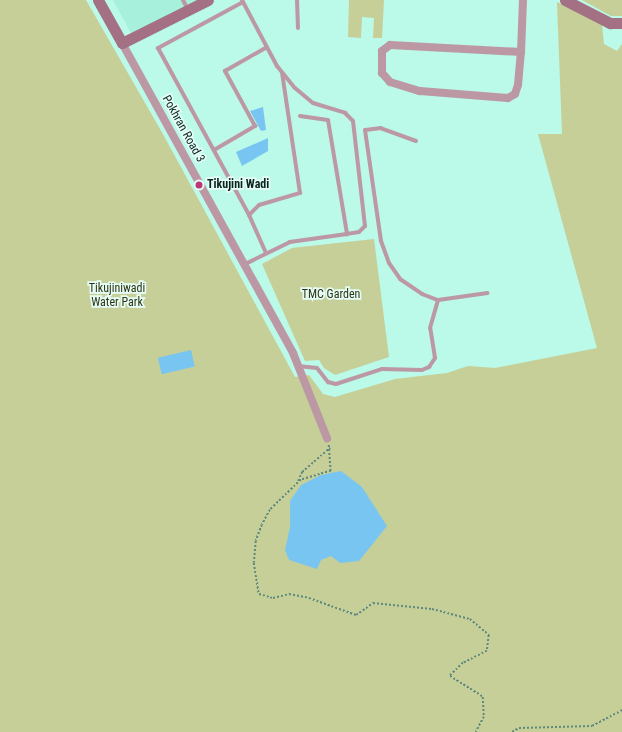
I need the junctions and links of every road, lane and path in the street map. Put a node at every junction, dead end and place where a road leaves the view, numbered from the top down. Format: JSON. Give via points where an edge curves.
{"nodes":[{"id":1,"x":98,"y":0,"type":"edge"},
{"id":2,"x":208,"y":0,"type":"edge"},
{"id":3,"x":297,"y":0,"type":"edge"},
{"id":4,"x":523,"y":0,"type":"edge"},
{"id":5,"x":565,"y":0,"type":"edge"},
{"id":6,"x":242,"y":1,"type":"edge"},
{"id":7,"x":185,"y":5,"type":"edge"},
{"id":8,"x":622,"y":23,"type":"edge"},
{"id":9,"x":298,"y":28,"type":"dead end"},
{"id":10,"x":122,"y":43,"type":"junction"},
{"id":11,"x":267,"y":47,"type":"junction"},
{"id":12,"x":520,"y":52,"type":"junction"},
{"id":13,"x":282,"y":73,"type":"junction"},
{"id":14,"x":300,"y":116,"type":"dead end"},
{"id":15,"x":416,"y":142,"type":"dead end"},
{"id":16,"x":214,"y":150,"type":"junction"},
{"id":17,"x":249,"y":215,"type":"junction"},
{"id":18,"x":347,"y":234,"type":"junction"},
{"id":19,"x":266,"y":253,"type":"junction"},
{"id":20,"x":243,"y":265,"type":"junction"},
{"id":21,"x":488,"y":292,"type":"dead end"},
{"id":22,"x":438,"y":300,"type":"junction"},
{"id":23,"x":298,"y":366,"type":"junction"},
{"id":24,"x":327,"y":438,"type":"joint"},
{"id":25,"x":330,"y":448,"type":"junction"},
{"id":26,"x":296,"y":484,"type":"junction"},
{"id":27,"x":622,"y":710,"type":"edge"},
{"id":28,"x":476,"y":732,"type":"edge"},
{"id":29,"x":512,"y":732,"type":"edge"}],
"edges":[{"from":1,"to":10,"type":"street","name":"Pokhran Road 3"},
{"from":2,"to":7,"type":"street"},
{"from":3,"to":9,"type":"lane"},
{"from":4,"to":12,"type":"street"},
{"from":5,"to":8,"type":"street","via":[[610,24]]},
{"from":6,"to":11,"type":"lane"},
{"from":6,"to":16,"type":"lane","via":[[158,48]]},
{"from":7,"to":10,"type":"street"},
{"from":10,"to":20,"type":"street","name":"Pokhran Road 3"},
{"from":11,"to":13,"type":"lane"},
{"from":11,"to":16,"type":"lane","via":[[225,70],[255,126]]},
{"from":12,"to":12,"type":"street","via":[[390,45],[382,51],[382,73],[390,82],[420,91],[508,98],[515,94],[518,85]]},
{"from":13,"to":17,"type":"lane","via":[[300,193],[258,205]]},
{"from":13,"to":18,"type":"lane","via":[[303,97],[313,103],[345,113],[353,121],[365,226],[359,232]]},
{"from":14,"to":18,"type":"lane","via":[[328,120]]},
{"from":15,"to":22,"type":"lane","via":[[381,128],[366,130],[381,241],[389,263],[400,279],[422,294]]},
{"from":16,"to":17,"type":"lane"},
{"from":17,"to":19,"type":"lane"},
{"from":18,"to":19,"type":"lane","via":[[290,242]]},
{"from":19,"to":20,"type":"lane"},
{"from":20,"to":23,"type":"street","name":"Pokhran Road 3"},
{"from":21,"to":22,"type":"lane"},
{"from":22,"to":23,"type":"lane","via":[[430,328],[434,358],[429,368],[382,369],[336,384],[328,382],[317,368]]},
{"from":23,"to":24,"type":"street","name":"Pokhran Road 3"},
{"from":24,"to":25,"type":"path"},
{"from":25,"to":26,"type":"path","via":[[302,472]]},
{"from":25,"to":26,"type":"path","via":[[331,471],[301,480]]},
{"from":26,"to":28,"type":"path","via":[[270,510],[256,541],[254,563],[259,594],[273,598],[289,594],[309,598],[356,615],[373,603],[432,609],[470,619],[490,634],[487,651],[463,663],[450,676],[483,697],[484,717]]},
{"from":27,"to":29,"type":"path","via":[[592,726],[519,728]]}]}
